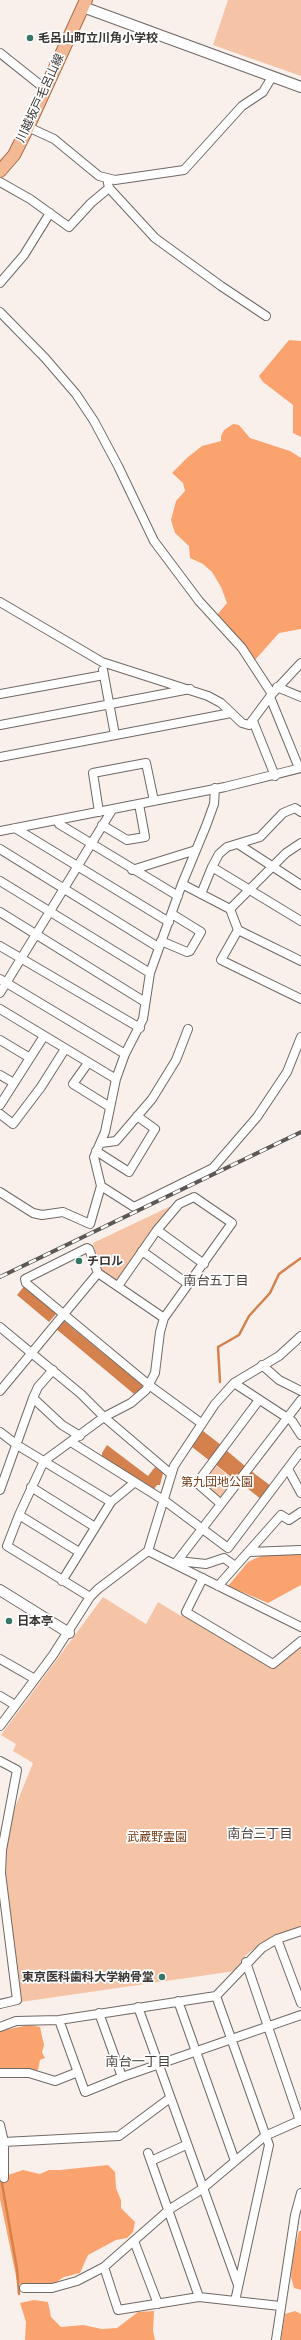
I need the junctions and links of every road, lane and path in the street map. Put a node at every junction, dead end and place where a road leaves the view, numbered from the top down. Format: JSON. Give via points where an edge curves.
{"nodes":[{"id":1,"x":85,"y":3,"type":"edge"},
{"id":2,"x":0,"y":53,"type":"edge"},
{"id":3,"x":272,"y":77,"type":"junction"},
{"id":4,"x":301,"y":87,"type":"edge"},
{"id":5,"x":44,"y":88,"type":"junction"},
{"id":6,"x":28,"y":127,"type":"junction"},
{"id":7,"x":0,"y":171,"type":"edge"},
{"id":8,"x":107,"y":178,"type":"junction"},
{"id":9,"x":0,"y":182,"type":"edge"},
{"id":10,"x":109,"y":188,"type":"junction"},
{"id":11,"x":50,"y":213,"type":"junction"},
{"id":12,"x":0,"y":283,"type":"edge"},
{"id":13,"x":0,"y":312,"type":"edge"},
{"id":14,"x":266,"y":316,"type":"dead end"},
{"id":15,"x":0,"y":602,"type":"edge"},
{"id":16,"x":102,"y":662,"type":"junction"},
{"id":17,"x":301,"y":663,"type":"edge"},
{"id":18,"x":104,"y":675,"type":"junction"},
{"id":19,"x":191,"y":689,"type":"junction"},
{"id":20,"x":273,"y":693,"type":"junction"},
{"id":21,"x":0,"y":694,"type":"edge"},
{"id":22,"x":299,"y":696,"type":"edge"},
{"id":23,"x":109,"y":704,"type":"junction"},
{"id":24,"x":301,"y":704,"type":"edge"},
{"id":25,"x":231,"y":713,"type":"junction"},
{"id":26,"x":253,"y":721,"type":"junction"},
{"id":27,"x":0,"y":725,"type":"edge"},
{"id":28,"x":115,"y":735,"type":"junction"},
{"id":29,"x":0,"y":758,"type":"edge"},
{"id":30,"x":300,"y":768,"type":"edge"},
{"id":31,"x":275,"y":776,"type":"junction"},
{"id":32,"x":215,"y":788,"type":"junction"},
{"id":33,"x":154,"y":800,"type":"junction"},
{"id":34,"x":139,"y":804,"type":"junction"},
{"id":35,"x":112,"y":810,"type":"junction"},
{"id":36,"x":99,"y":812,"type":"junction"},
{"id":37,"x":301,"y":812,"type":"edge"},
{"id":38,"x":57,"y":820,"type":"junction"},
{"id":39,"x":102,"y":825,"type":"junction"},
{"id":40,"x":15,"y":828,"type":"junction"},
{"id":41,"x":0,"y":831,"type":"edge"},
{"id":42,"x":91,"y":843,"type":"junction"},
{"id":43,"x":301,"y":843,"type":"edge"},
{"id":44,"x":238,"y":844,"type":"junction"},
{"id":45,"x":0,"y":849,"type":"edge"},
{"id":46,"x":196,"y":850,"type":"junction"},
{"id":47,"x":78,"y":865,"type":"junction"},
{"id":48,"x":212,"y":866,"type":"junction"},
{"id":49,"x":273,"y":867,"type":"junction"},
{"id":50,"x":132,"y":870,"type":"junction"},
{"id":51,"x":0,"y":881,"type":"edge"},
{"id":52,"x":182,"y":884,"type":"junction"},
{"id":53,"x":301,"y":885,"type":"edge"},
{"id":54,"x":64,"y":888,"type":"junction"},
{"id":55,"x":249,"y":889,"type":"junction"},
{"id":56,"x":201,"y":894,"type":"junction"},
{"id":57,"x":178,"y":896,"type":"junction"},
{"id":58,"x":230,"y":909,"type":"junction"},
{"id":59,"x":50,"y":911,"type":"junction"},
{"id":60,"x":0,"y":912,"type":"edge"},
{"id":61,"x":172,"y":914,"type":"junction"},
{"id":62,"x":301,"y":921,"type":"edge"},
{"id":63,"x":169,"y":922,"type":"junction"},
{"id":64,"x":238,"y":930,"type":"junction"},
{"id":65,"x":36,"y":934,"type":"junction"},
{"id":66,"x":160,"y":944,"type":"junction"},
{"id":67,"x":0,"y":946,"type":"edge"},
{"id":68,"x":21,"y":958,"type":"junction"},
{"id":69,"x":301,"y":961,"type":"edge"},
{"id":70,"x":150,"y":973,"type":"junction"},
{"id":71,"x":3,"y":981,"type":"edge"},
{"id":72,"x":0,"y":993,"type":"edge"},
{"id":73,"x":301,"y":999,"type":"edge"},
{"id":74,"x":145,"y":1002,"type":"junction"},
{"id":75,"x":0,"y":1009,"type":"edge"},
{"id":76,"x":140,"y":1028,"type":"junction"},
{"id":77,"x":188,"y":1029,"type":"dead end"},
{"id":78,"x":44,"y":1036,"type":"junction"},
{"id":79,"x":301,"y":1037,"type":"edge"},
{"id":80,"x":0,"y":1040,"type":"edge"},
{"id":81,"x":65,"y":1049,"type":"junction"},
{"id":82,"x":125,"y":1054,"type":"junction"},
{"id":83,"x":30,"y":1058,"type":"junction"},
{"id":84,"x":88,"y":1063,"type":"junction"},
{"id":85,"x":0,"y":1075,"type":"edge"},
{"id":86,"x":116,"y":1079,"type":"junction"},
{"id":87,"x":14,"y":1083,"type":"junction"},
{"id":88,"x":0,"y":1105,"type":"edge"},
{"id":89,"x":110,"y":1107,"type":"junction"},
{"id":90,"x":0,"y":1114,"type":"edge"},
{"id":91,"x":137,"y":1116,"type":"junction"},
{"id":92,"x":101,"y":1143,"type":"junction"},
{"id":93,"x":96,"y":1151,"type":"junction"},
{"id":94,"x":101,"y":1186,"type":"junction"},
{"id":95,"x":0,"y":1192,"type":"edge"},
{"id":96,"x":157,"y":1230,"type":"junction"},
{"id":97,"x":142,"y":1251,"type":"junction"},
{"id":98,"x":204,"y":1264,"type":"junction"},
{"id":99,"x":98,"y":1272,"type":"junction"},
{"id":100,"x":188,"y":1284,"type":"junction"},
{"id":101,"x":118,"y":1286,"type":"junction"},
{"id":102,"x":63,"y":1313,"type":"junction"},
{"id":103,"x":164,"y":1318,"type":"junction"},
{"id":104,"x":0,"y":1327,"type":"edge"},
{"id":105,"x":301,"y":1336,"type":"edge"},
{"id":106,"x":31,"y":1352,"type":"junction"},
{"id":107,"x":262,"y":1365,"type":"junction"},
{"id":108,"x":53,"y":1370,"type":"junction"},
{"id":109,"x":234,"y":1383,"type":"junction"},
{"id":110,"x":149,"y":1385,"type":"junction"},
{"id":111,"x":0,"y":1391,"type":"edge"},
{"id":112,"x":301,"y":1391,"type":"edge"},
{"id":113,"x":33,"y":1398,"type":"junction"},
{"id":114,"x":259,"y":1400,"type":"junction"},
{"id":115,"x":301,"y":1400,"type":"edge"},
{"id":116,"x":104,"y":1417,"type":"junction"},
{"id":117,"x":287,"y":1418,"type":"junction"},
{"id":118,"x":201,"y":1423,"type":"junction"},
{"id":119,"x":0,"y":1432,"type":"edge"},
{"id":120,"x":301,"y":1435,"type":"edge"},
{"id":121,"x":80,"y":1436,"type":"junction"},
{"id":122,"x":71,"y":1442,"type":"junction"},
{"id":123,"x":17,"y":1446,"type":"junction"},
{"id":124,"x":301,"y":1450,"type":"edge"},
{"id":125,"x":44,"y":1460,"type":"junction"},
{"id":126,"x":288,"y":1469,"type":"junction"},
{"id":127,"x":172,"y":1474,"type":"junction"},
{"id":128,"x":135,"y":1482,"type":"junction"},
{"id":129,"x":31,"y":1487,"type":"junction"},
{"id":130,"x":0,"y":1490,"type":"edge"},
{"id":131,"x":301,"y":1493,"type":"edge"},
{"id":132,"x":165,"y":1500,"type":"junction"},
{"id":133,"x":111,"y":1502,"type":"junction"},
{"id":134,"x":221,"y":1504,"type":"junction"},
{"id":135,"x":301,"y":1512,"type":"edge"},
{"id":136,"x":19,"y":1515,"type":"junction"},
{"id":137,"x":95,"y":1527,"type":"junction"},
{"id":138,"x":202,"y":1528,"type":"junction"},
{"id":139,"x":301,"y":1550,"type":"edge"},
{"id":140,"x":148,"y":1551,"type":"junction"},
{"id":141,"x":79,"y":1552,"type":"junction"},
{"id":142,"x":249,"y":1552,"type":"junction"},
{"id":143,"x":176,"y":1562,"type":"junction"},
{"id":144,"x":235,"y":1566,"type":"junction"},
{"id":145,"x":203,"y":1578,"type":"junction"},
{"id":146,"x":62,"y":1581,"type":"junction"},
{"id":147,"x":218,"y":1586,"type":"junction"},
{"id":148,"x":0,"y":1590,"type":"edge"},
{"id":149,"x":90,"y":1598,"type":"junction"},
{"id":150,"x":301,"y":1627,"type":"edge"},
{"id":151,"x":69,"y":1633,"type":"junction"},
{"id":152,"x":301,"y":1641,"type":"edge"},
{"id":153,"x":0,"y":1659,"type":"edge"},
{"id":154,"x":35,"y":1679,"type":"junction"},
{"id":155,"x":0,"y":1696,"type":"edge"},
{"id":156,"x":15,"y":1706,"type":"junction"},
{"id":157,"x":0,"y":1726,"type":"edge"},
{"id":158,"x":0,"y":1761,"type":"edge"},
{"id":159,"x":0,"y":1874,"type":"edge"},
{"id":160,"x":301,"y":1931,"type":"edge"},
{"id":161,"x":277,"y":1939,"type":"junction"},
{"id":162,"x":246,"y":1962,"type":"junction"},
{"id":163,"x":216,"y":1996,"type":"junction"},
{"id":164,"x":178,"y":2001,"type":"junction"},
{"id":165,"x":301,"y":2003,"type":"edge"},
{"id":166,"x":0,"y":2004,"type":"edge"},
{"id":167,"x":138,"y":2008,"type":"junction"},
{"id":168,"x":99,"y":2013,"type":"junction"},
{"id":169,"x":301,"y":2015,"type":"edge"},
{"id":170,"x":59,"y":2020,"type":"junction"},
{"id":171,"x":269,"y":2026,"type":"junction"},
{"id":172,"x":0,"y":2027,"type":"edge"},
{"id":173,"x":232,"y":2040,"type":"junction"},
{"id":174,"x":196,"y":2053,"type":"junction"},
{"id":175,"x":160,"y":2064,"type":"junction"},
{"id":176,"x":78,"y":2072,"type":"junction"},
{"id":177,"x":0,"y":2073,"type":"edge"},
{"id":178,"x":122,"y":2076,"type":"junction"},
{"id":179,"x":170,"y":2098,"type":"junction"},
{"id":180,"x":301,"y":2121,"type":"edge"},
{"id":181,"x":0,"y":2125,"type":"edge"},
{"id":182,"x":265,"y":2136,"type":"junction"},
{"id":183,"x":4,"y":2142,"type":"junction"},
{"id":184,"x":186,"y":2145,"type":"junction"},
{"id":185,"x":235,"y":2161,"type":"junction"},
{"id":186,"x":4,"y":2178,"type":"dead end"},
{"id":187,"x":202,"y":2189,"type":"junction"},
{"id":188,"x":301,"y":2194,"type":"edge"},
{"id":189,"x":170,"y":2210,"type":"junction"},
{"id":190,"x":134,"y":2241,"type":"junction"},
{"id":191,"x":104,"y":2267,"type":"junction"},
{"id":192,"x":238,"y":2286,"type":"junction"},
{"id":193,"x":24,"y":2288,"type":"dead end"},
{"id":194,"x":199,"y":2297,"type":"junction"},
{"id":195,"x":235,"y":2301,"type":"junction"},
{"id":196,"x":158,"y":2304,"type":"junction"},
{"id":197,"x":280,"y":2306,"type":"junction"},
{"id":198,"x":276,"y":2340,"type":"edge"}],
"edges":[{"from":1,"to":3,"type":"street"},
{"from":1,"to":5,"type":"main road","name":"川越坂戸毛呂山線"},
{"from":2,"to":5,"type":"street"},
{"from":3,"to":4,"type":"street"},
{"from":3,"to":8,"type":"street","via":[[263,92],[242,106],[184,170],[115,180]]},
{"from":5,"to":6,"type":"main road","name":"川越坂戸毛呂山線"},
{"from":6,"to":7,"type":"main road","name":"川越坂戸毛呂山線","via":[[14,155]]},
{"from":6,"to":8,"type":"street","via":[[54,139],[99,176]]},
{"from":8,"to":10,"type":"street"},
{"from":9,"to":11,"type":"street"},
{"from":10,"to":11,"type":"street","via":[[91,203],[70,227]]},
{"from":10,"to":14,"type":"street","via":[[155,238]]},
{"from":11,"to":12,"type":"street","via":[[24,255]]},
{"from":13,"to":20,"type":"street","via":[[76,394],[104,440],[154,540],[199,602],[242,648]]},
{"from":15,"to":16,"type":"street"},
{"from":16,"to":18,"type":"street"},
{"from":16,"to":19,"type":"street"},
{"from":17,"to":20,"type":"street"},
{"from":18,"to":21,"type":"street"},
{"from":18,"to":23,"type":"street"},
{"from":19,"to":23,"type":"street"},
{"from":19,"to":25,"type":"street","via":[[221,703]]},
{"from":20,"to":22,"type":"street"},
{"from":20,"to":26,"type":"street"},
{"from":20,"to":30,"type":"street"},
{"from":22,"to":24,"type":"street"},
{"from":23,"to":27,"type":"street"},
{"from":23,"to":28,"type":"street"},
{"from":25,"to":26,"type":"street","via":[[242,723],[249,725]]},
{"from":25,"to":28,"type":"street"},
{"from":26,"to":31,"type":"street"},
{"from":28,"to":29,"type":"street"},
{"from":30,"to":31,"type":"street"},
{"from":31,"to":32,"type":"street"},
{"from":32,"to":33,"type":"street"},
{"from":32,"to":46,"type":"street","via":[[211,811]]},
{"from":33,"to":34,"type":"street"},
{"from":33,"to":36,"type":"street","via":[[146,763],[93,773]]},
{"from":34,"to":35,"type":"street"},
{"from":34,"to":39,"type":"street","via":[[145,837],[127,840]]},
{"from":35,"to":36,"type":"street"},
{"from":35,"to":39,"type":"street"},
{"from":36,"to":38,"type":"street"},
{"from":37,"to":44,"type":"street","via":[[295,808],[283,813],[260,837]]},
{"from":38,"to":40,"type":"street"},
{"from":38,"to":42,"type":"street","via":[[59,824]]},
{"from":39,"to":42,"type":"street"},
{"from":40,"to":41,"type":"street"},
{"from":40,"to":47,"type":"street"},
{"from":42,"to":47,"type":"street"},
{"from":42,"to":50,"type":"street"},
{"from":43,"to":49,"type":"street","via":[[296,844]]},
{"from":44,"to":48,"type":"street","via":[[227,847]]},
{"from":44,"to":49,"type":"street"},
{"from":45,"to":54,"type":"street"},
{"from":46,"to":50,"type":"street"},
{"from":46,"to":52,"type":"street"},
{"from":47,"to":54,"type":"street"},
{"from":47,"to":63,"type":"street"},
{"from":48,"to":55,"type":"street"},
{"from":48,"to":56,"type":"street"},
{"from":49,"to":53,"type":"street"},
{"from":49,"to":55,"type":"street"},
{"from":50,"to":57,"type":"street"},
{"from":51,"to":59,"type":"street"},
{"from":52,"to":56,"type":"street"},
{"from":52,"to":57,"type":"street"},
{"from":54,"to":59,"type":"street"},
{"from":54,"to":66,"type":"street"},
{"from":55,"to":58,"type":"street"},
{"from":55,"to":62,"type":"street"},
{"from":56,"to":58,"type":"street"},
{"from":57,"to":61,"type":"street"},
{"from":58,"to":64,"type":"street"},
{"from":59,"to":65,"type":"street"},
{"from":59,"to":70,"type":"street"},
{"from":60,"to":65,"type":"street"},
{"from":61,"to":63,"type":"street"},
{"from":61,"to":66,"type":"street","via":[[201,932],[187,952]]},
{"from":63,"to":66,"type":"street"},
{"from":64,"to":69,"type":"street"},
{"from":64,"to":73,"type":"street","via":[[221,960]]},
{"from":65,"to":68,"type":"street"},
{"from":65,"to":74,"type":"street"},
{"from":66,"to":70,"type":"street"},
{"from":67,"to":68,"type":"street"},
{"from":68,"to":71,"type":"street"},
{"from":68,"to":76,"type":"street"},
{"from":70,"to":74,"type":"street"},
{"from":71,"to":72,"type":"street"},
{"from":71,"to":82,"type":"street"},
{"from":74,"to":76,"type":"street"},
{"from":75,"to":78,"type":"street"},
{"from":76,"to":82,"type":"street"},
{"from":77,"to":91,"type":"street","via":[[176,1060],[163,1083]]},
{"from":78,"to":81,"type":"street"},
{"from":78,"to":83,"type":"street"},
{"from":79,"to":94,"type":"street","via":[[287,1072],[261,1112],[213,1168],[134,1207]]},
{"from":80,"to":83,"type":"street"},
{"from":81,"to":84,"type":"street"},
{"from":81,"to":90,"type":"street","via":[[13,1124]]},
{"from":82,"to":86,"type":"street"},
{"from":83,"to":87,"type":"street"},
{"from":84,"to":86,"type":"street"},
{"from":84,"to":89,"type":"street","via":[[73,1084]]},
{"from":85,"to":87,"type":"street"},
{"from":86,"to":89,"type":"street"},
{"from":87,"to":88,"type":"street"},
{"from":89,"to":92,"type":"street"},
{"from":91,"to":92,"type":"street","via":[[116,1141]]},
{"from":91,"to":93,"type":"street","via":[[155,1130],[129,1172]]},
{"from":92,"to":93,"type":"street"},
{"from":93,"to":94,"type":"street","via":[[94,1157]]},
{"from":94,"to":95,"type":"street","via":[[90,1224],[63,1212],[42,1215],[33,1213]]},
{"from":96,"to":97,"type":"street"},
{"from":96,"to":98,"type":"street"},
{"from":96,"to":98,"type":"street","via":[[179,1204],[194,1197],[232,1223]]},
{"from":97,"to":100,"type":"street"},
{"from":97,"to":101,"type":"street"},
{"from":98,"to":100,"type":"street"},
{"from":99,"to":101,"type":"street"},
{"from":99,"to":102,"type":"street"},
{"from":99,"to":102,"type":"street","via":[[87,1248],[26,1277],[26,1283]]},
{"from":100,"to":103,"type":"street"},
{"from":101,"to":103,"type":"street"},
{"from":102,"to":106,"type":"street"},
{"from":102,"to":110,"type":"street"},
{"from":103,"to":110,"type":"street","via":[[155,1373]]},
{"from":104,"to":106,"type":"street"},
{"from":105,"to":107,"type":"street","via":[[279,1356]]},
{"from":106,"to":108,"type":"street"},
{"from":106,"to":111,"type":"street"},
{"from":107,"to":109,"type":"street"},
{"from":107,"to":112,"type":"street","via":[[279,1380]]},
{"from":108,"to":113,"type":"street","via":[[38,1387]]},
{"from":108,"to":116,"type":"street"},
{"from":109,"to":114,"type":"street"},
{"from":109,"to":118,"type":"street"},
{"from":110,"to":116,"type":"street","via":[[131,1403]]},
{"from":110,"to":118,"type":"street"},
{"from":113,"to":121,"type":"street","via":[[55,1419]]},
{"from":113,"to":123,"type":"street"},
{"from":114,"to":117,"type":"street"},
{"from":114,"to":134,"type":"street","via":[[197,1483]]},
{"from":115,"to":117,"type":"street"},
{"from":116,"to":121,"type":"street"},
{"from":116,"to":127,"type":"street"},
{"from":117,"to":120,"type":"street"},
{"from":117,"to":134,"type":"street"},
{"from":118,"to":127,"type":"street","via":[[178,1459]]},
{"from":119,"to":123,"type":"street"},
{"from":121,"to":122,"type":"street"},
{"from":122,"to":125,"type":"street"},
{"from":122,"to":128,"type":"street"},
{"from":123,"to":125,"type":"street"},
{"from":123,"to":130,"type":"street"},
{"from":124,"to":126,"type":"street"},
{"from":125,"to":129,"type":"street"},
{"from":125,"to":133,"type":"street"},
{"from":126,"to":131,"type":"street"},
{"from":126,"to":138,"type":"street","via":[[228,1548]]},
{"from":127,"to":132,"type":"street"},
{"from":128,"to":132,"type":"street"},
{"from":128,"to":133,"type":"street"},
{"from":129,"to":136,"type":"street"},
{"from":129,"to":137,"type":"street"},
{"from":132,"to":138,"type":"street"},
{"from":132,"to":140,"type":"street"},
{"from":133,"to":137,"type":"street"},
{"from":134,"to":138,"type":"street"},
{"from":135,"to":142,"type":"street","via":[[289,1520],[281,1516]]},
{"from":136,"to":141,"type":"street"},
{"from":136,"to":146,"type":"street","via":[[7,1546]]},
{"from":137,"to":141,"type":"street"},
{"from":138,"to":143,"type":"street"},
{"from":139,"to":142,"type":"street"},
{"from":140,"to":143,"type":"street"},
{"from":140,"to":149,"type":"street"},
{"from":141,"to":146,"type":"street"},
{"from":142,"to":144,"type":"street"},
{"from":143,"to":144,"type":"street","via":[[206,1564],[224,1558]]},
{"from":143,"to":145,"type":"street"},
{"from":144,"to":147,"type":"street"},
{"from":145,"to":147,"type":"street"},
{"from":145,"to":152,"type":"street","via":[[186,1612],[273,1664]]},
{"from":146,"to":149,"type":"street"},
{"from":147,"to":150,"type":"street"},
{"from":148,"to":151,"type":"street"},
{"from":149,"to":151,"type":"street"},
{"from":151,"to":154,"type":"street"},
{"from":153,"to":154,"type":"street"},
{"from":154,"to":156,"type":"street"},
{"from":155,"to":156,"type":"street"},
{"from":156,"to":157,"type":"street"},
{"from":158,"to":159,"type":"street","via":[[17,1770]]},
{"from":159,"to":166,"type":"street","via":[[17,2000]]},
{"from":160,"to":161,"type":"street"},
{"from":161,"to":162,"type":"street"},
{"from":161,"to":165,"type":"street"},
{"from":162,"to":163,"type":"street"},
{"from":162,"to":171,"type":"street"},
{"from":163,"to":164,"type":"street"},
{"from":163,"to":173,"type":"street"},
{"from":164,"to":167,"type":"street"},
{"from":164,"to":174,"type":"street"},
{"from":167,"to":168,"type":"street"},
{"from":167,"to":175,"type":"street"},
{"from":168,"to":170,"type":"street"},
{"from":168,"to":178,"type":"street"},
{"from":169,"to":171,"type":"street"},
{"from":170,"to":172,"type":"street","via":[[16,2021]]},
{"from":170,"to":176,"type":"street"},
{"from":171,"to":173,"type":"street"},
{"from":171,"to":180,"type":"street"},
{"from":173,"to":174,"type":"street"},
{"from":173,"to":182,"type":"street"},
{"from":174,"to":175,"type":"street"},
{"from":174,"to":185,"type":"street"},
{"from":175,"to":178,"type":"street"},
{"from":175,"to":179,"type":"street"},
{"from":176,"to":177,"type":"street","via":[[55,2081],[29,2073]]},
{"from":176,"to":178,"type":"street","via":[[85,2092]]},
{"from":179,"to":183,"type":"street","via":[[119,2136]]},
{"from":179,"to":184,"type":"street"},
{"from":180,"to":182,"type":"street"},
{"from":181,"to":183,"type":"street"},
{"from":182,"to":185,"type":"street"},
{"from":182,"to":192,"type":"street","via":[[269,2145]]},
{"from":183,"to":186,"type":"street"},
{"from":184,"to":187,"type":"street"},
{"from":184,"to":189,"type":"street","via":[[150,2157]]},
{"from":185,"to":187,"type":"street"},
{"from":187,"to":189,"type":"street"},
{"from":187,"to":192,"type":"street"},
{"from":188,"to":197,"type":"street","via":[[295,2215]]},
{"from":189,"to":190,"type":"street"},
{"from":189,"to":194,"type":"street"},
{"from":190,"to":191,"type":"street"},
{"from":190,"to":196,"type":"street"},
{"from":191,"to":193,"type":"street","via":[[77,2281],[52,2288]]},
{"from":191,"to":196,"type":"street","via":[[118,2310]]},
{"from":192,"to":195,"type":"street"},
{"from":194,"to":195,"type":"street"},
{"from":194,"to":196,"type":"street"},
{"from":195,"to":197,"type":"street"},
{"from":197,"to":198,"type":"street"}]}
